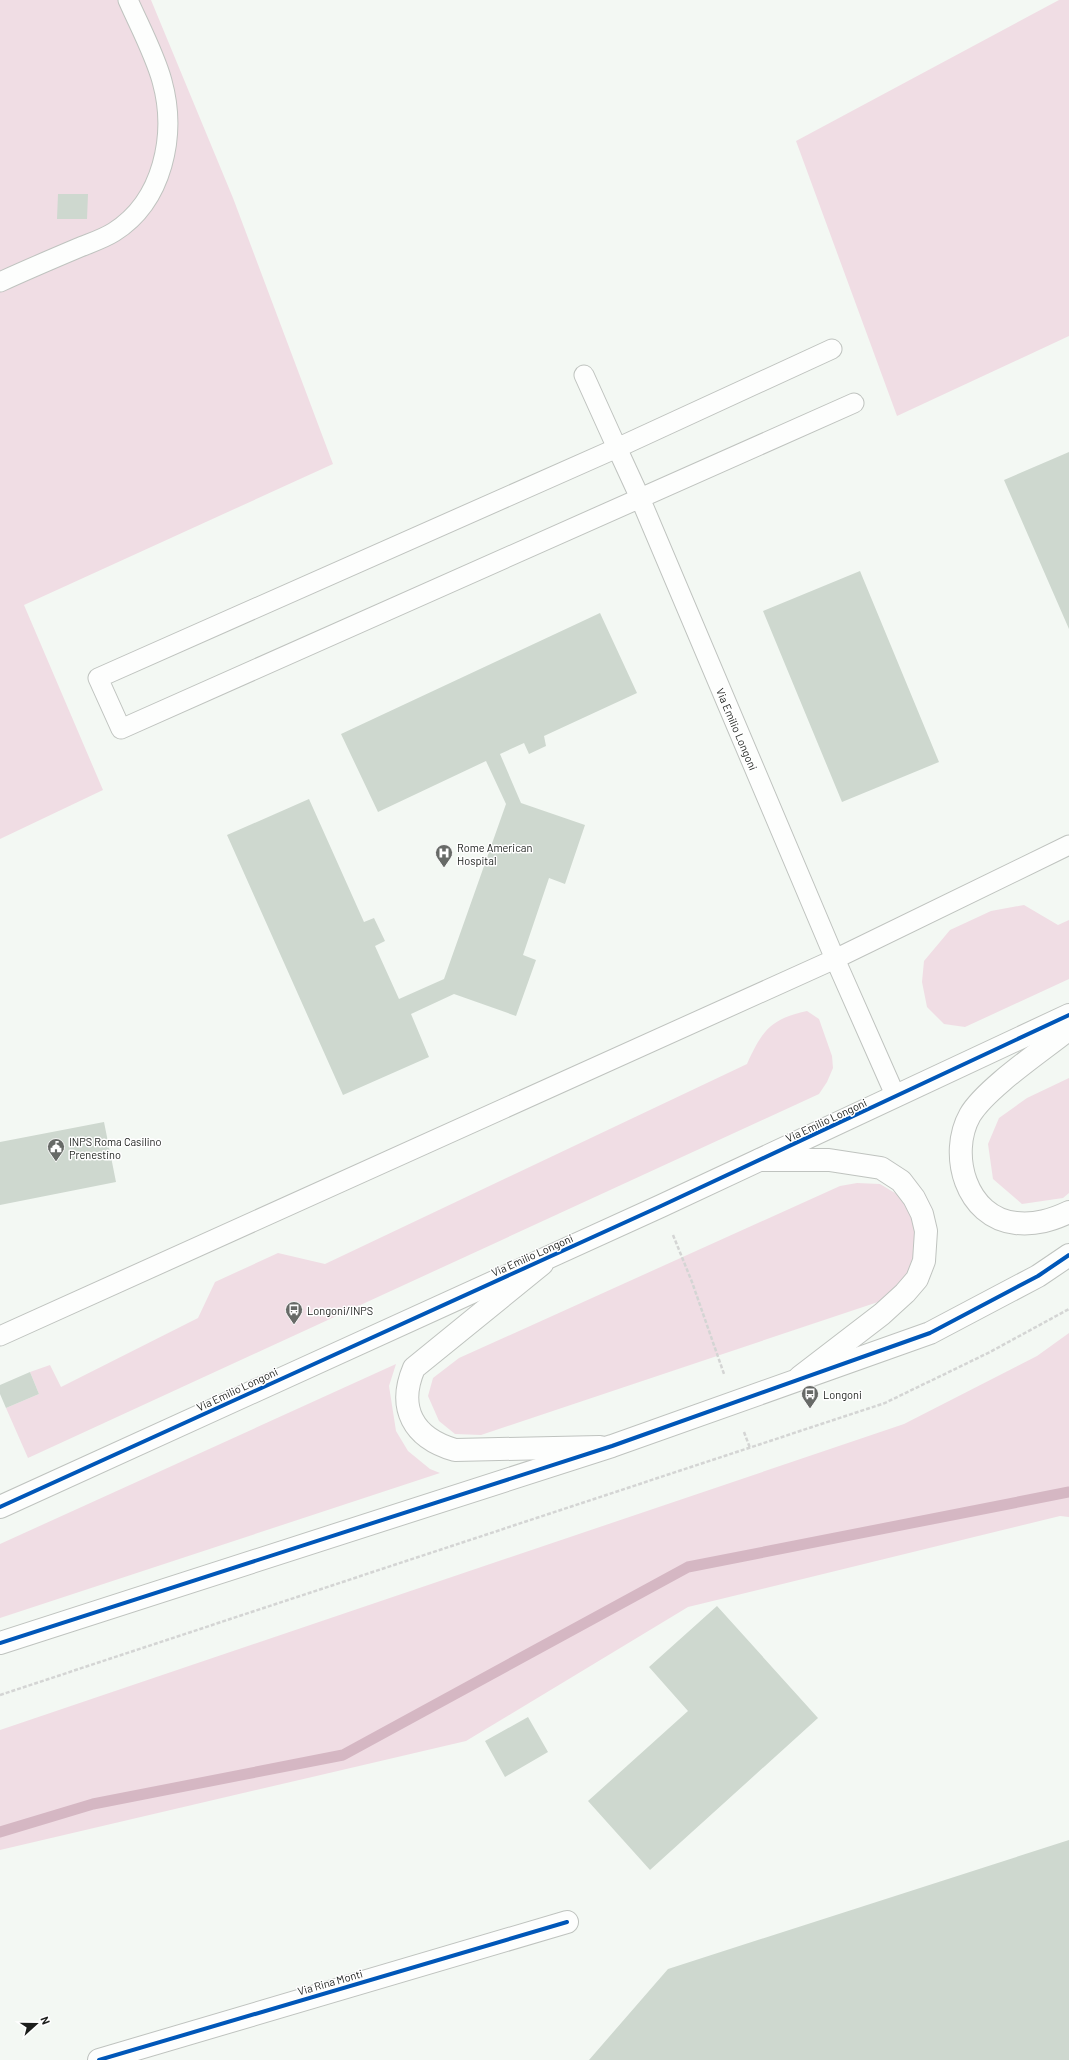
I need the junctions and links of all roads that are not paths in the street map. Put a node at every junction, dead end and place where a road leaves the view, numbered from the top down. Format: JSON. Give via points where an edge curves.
{"nodes":[{"id":1,"x":128,"y":0,"type":"edge"},
{"id":2,"x":0,"y":282,"type":"edge"},
{"id":3,"x":832,"y":349,"type":"dead end"},
{"id":4,"x":584,"y":374,"type":"dead end"},
{"id":5,"x":854,"y":403,"type":"dead end"},
{"id":6,"x":617,"y":448,"type":"junction"},
{"id":7,"x":640,"y":498,"type":"junction"},
{"id":8,"x":1069,"y":845,"type":"edge"},
{"id":9,"x":835,"y":959,"type":"junction"},
{"id":10,"x":1069,"y":1015,"type":"edge"},
{"id":11,"x":1069,"y":1029,"type":"edge"},
{"id":12,"x":896,"y":1097,"type":"junction"},
{"id":13,"x":760,"y":1160,"type":"junction"},
{"id":14,"x":1069,"y":1212,"type":"edge"},
{"id":15,"x":1069,"y":1255,"type":"edge"},
{"id":16,"x":552,"y":1256,"type":"junction"},
{"id":17,"x":0,"y":1336,"type":"edge"},
{"id":18,"x":795,"y":1382,"type":"junction"},
{"id":19,"x":612,"y":1446,"type":"junction"},
{"id":20,"x":0,"y":1507,"type":"edge"},
{"id":21,"x":0,"y":1643,"type":"edge"},
{"id":22,"x":567,"y":1922,"type":"dead end"},
{"id":23,"x":99,"y":2060,"type":"edge"}],
"edges":[{"from":1,"to":2,"type":"lane","via":[[162,80],[166,104],[166,146],[153,192],[138,212],[112,233]]},
{"from":3,"to":6,"type":"lane"},
{"from":4,"to":6,"type":"lane","name":"Via Emilio Longoni"},
{"from":5,"to":7,"type":"lane"},
{"from":6,"to":7,"type":"lane","name":"Via Emilio Longoni"},
{"from":6,"to":7,"type":"lane","via":[[98,678],[117,722],[121,729]]},
{"from":7,"to":9,"type":"lane","name":"Via Emilio Longoni"},
{"from":8,"to":9,"type":"lane"},
{"from":9,"to":12,"type":"lane","name":"Via Emilio Longoni"},
{"from":9,"to":17,"type":"lane"},
{"from":10,"to":12,"type":"street","name":"Via Emilio Longoni"},
{"from":11,"to":14,"type":"street","via":[[1000,1083],[976,1107],[966,1126],[960,1151],[964,1178],[970,1191],[979,1204],[994,1215],[1015,1223],[1031,1224],[1049,1221]]},
{"from":12,"to":13,"type":"street","name":"Via Emilio Longoni"},
{"from":13,"to":16,"type":"street","name":"Via Emilio Longoni"},
{"from":13,"to":18,"type":"street","via":[[829,1160],[881,1168],[900,1181],[914,1198],[922,1214],[926,1231],[924,1261],[917,1279],[905,1293]]},
{"from":15,"to":18,"type":"street","via":[[1038,1276],[930,1333]]},
{"from":16,"to":19,"type":"street","via":[[414,1368],[406,1392],[408,1408],[423,1434],[438,1444],[455,1450]]},
{"from":16,"to":20,"type":"street","name":"Via Emilio Longoni"},
{"from":18,"to":19,"type":"street"},
{"from":19,"to":21,"type":"street"},
{"from":22,"to":23,"type":"street","name":"Via Rina Monti"}]}
